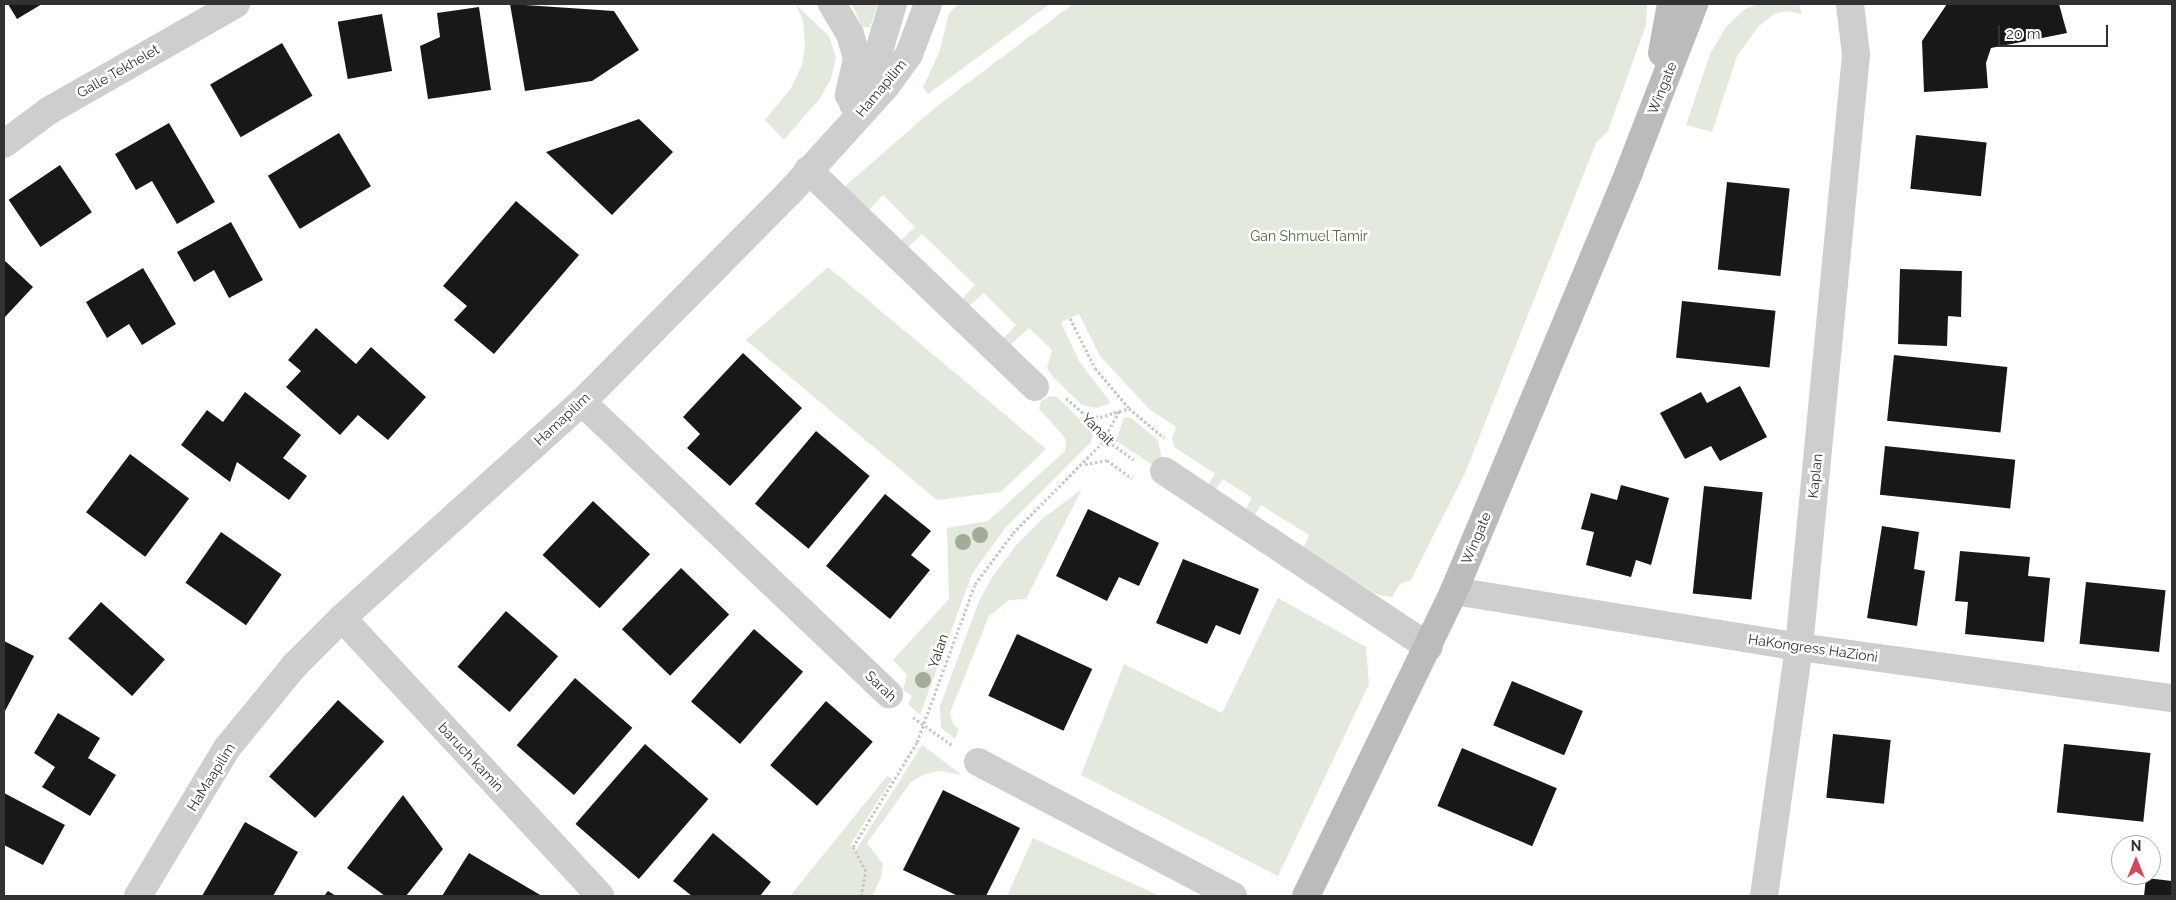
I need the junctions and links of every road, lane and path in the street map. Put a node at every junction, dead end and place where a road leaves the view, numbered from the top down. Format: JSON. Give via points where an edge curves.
{"nodes":[{"id":1,"x":236,"y":4,"type":"edge"},
{"id":2,"x":832,"y":4,"type":"edge"},
{"id":3,"x":893,"y":4,"type":"edge"},
{"id":4,"x":928,"y":4,"type":"edge"},
{"id":5,"x":1833,"y":4,"type":"edge"},
{"id":6,"x":1850,"y":4,"type":"edge"},
{"id":7,"x":1689,"y":6,"type":"edge"},
{"id":8,"x":1856,"y":55,"type":"junction"},
{"id":9,"x":837,"y":130,"type":"junction"},
{"id":10,"x":4,"y":144,"type":"edge"},
{"id":11,"x":812,"y":165,"type":"junction"},
{"id":12,"x":1070,"y":318,"type":"dead end"},
{"id":13,"x":1034,"y":387,"type":"joint"},
{"id":14,"x":582,"y":402,"type":"junction"},
{"id":15,"x":1129,"y":408,"type":"junction"},
{"id":16,"x":1119,"y":410,"type":"junction"},
{"id":17,"x":1086,"y":415,"type":"junction"},
{"id":18,"x":1104,"y":438,"type":"junction"},
{"id":19,"x":1082,"y":465,"type":"junction"},
{"id":20,"x":1157,"y":471,"type":"junction"},
{"id":21,"x":1454,"y":591,"type":"junction"},
{"id":22,"x":342,"y":618,"type":"junction"},
{"id":23,"x":1429,"y":647,"type":"junction"},
{"id":24,"x":1798,"y":647,"type":"junction"},
{"id":25,"x":295,"y":665,"type":"joint"},
{"id":26,"x":889,"y":694,"type":"joint"},
{"id":27,"x":2172,"y":698,"type":"edge"},
{"id":28,"x":924,"y":727,"type":"junction"},
{"id":29,"x":978,"y":762,"type":"joint"},
{"id":30,"x":138,"y":896,"type":"edge"},
{"id":31,"x":600,"y":896,"type":"edge"},
{"id":32,"x":862,"y":896,"type":"edge"},
{"id":33,"x":1233,"y":896,"type":"edge"},
{"id":34,"x":1306,"y":896,"type":"edge"},
{"id":35,"x":1764,"y":896,"type":"edge"}],
"edges":[{"from":1,"to":10,"type":"street","name":"Galle Tekhelet","via":[[50,110]]},
{"from":2,"to":9,"type":"street","name":"Hamapilim","via":[[850,34],[856,59],[854,80]]},
{"from":3,"to":9,"type":"street","name":"Hamapilim","via":[[872,74]]},
{"from":4,"to":11,"type":"street","name":"Hamapilim","via":[[909,54],[886,86]]},
{"from":5,"to":8,"type":"street","name":"Kaplan","via":[[1846,22]]},
{"from":6,"to":8,"type":"street","name":"Kaplan"},
{"from":7,"to":21,"type":"street","name":"Wingate","via":[[1629,172]]},
{"from":8,"to":24,"type":"street","name":"Kaplan"},
{"from":9,"to":11,"type":"street","name":"Hamapilim"},
{"from":11,"to":13,"type":"street"},
{"from":11,"to":14,"type":"street","name":"Hamapilim","via":[[790,193]]},
{"from":12,"to":15,"type":"path","via":[[1095,368]]},
{"from":13,"to":17,"type":"path","name":"Yanait","via":[[1045,379]]},
{"from":14,"to":22,"type":"street","name":"Hamapilim"},
{"from":14,"to":26,"type":"street","name":"Sarah"},
{"from":15,"to":16,"type":"path"},
{"from":15,"to":20,"type":"path","via":[[1164,434],[1169,459]]},
{"from":16,"to":17,"type":"path","via":[[1100,417]]},
{"from":16,"to":18,"type":"path","name":"Yalan"},
{"from":17,"to":18,"type":"path","name":"Yanait","via":[[1098,426]]},
{"from":18,"to":19,"type":"path","name":"Yalan"},
{"from":18,"to":20,"type":"path","name":"Yanait"},
{"from":19,"to":20,"type":"path","via":[[1107,460],[1141,484]]},
{"from":19,"to":28,"type":"path","name":"Yalan","via":[[1013,533],[980,576],[965,607]]},
{"from":20,"to":23,"type":"street"},
{"from":21,"to":23,"type":"street","name":"Wingate"},
{"from":21,"to":24,"type":"street","name":"HaKongress HaZioni"},
{"from":22,"to":25,"type":"street","name":"Hamapilim"},
{"from":22,"to":31,"type":"street","name":"baruch kamin"},
{"from":23,"to":34,"type":"street","name":"Wingate"},
{"from":24,"to":27,"type":"street","name":"HaKongress HaZioni"},
{"from":24,"to":35,"type":"street","name":"Kaplan"},
{"from":25,"to":30,"type":"street","name":"HaMaapilim","via":[[227,748]]},
{"from":26,"to":28,"type":"path","name":"Sarah"},
{"from":28,"to":29,"type":"path","name":"Sarah"},
{"from":28,"to":32,"type":"path","name":"Yalan","via":[[895,781],[853,847],[866,871]]},
{"from":29,"to":33,"type":"street"}]}
